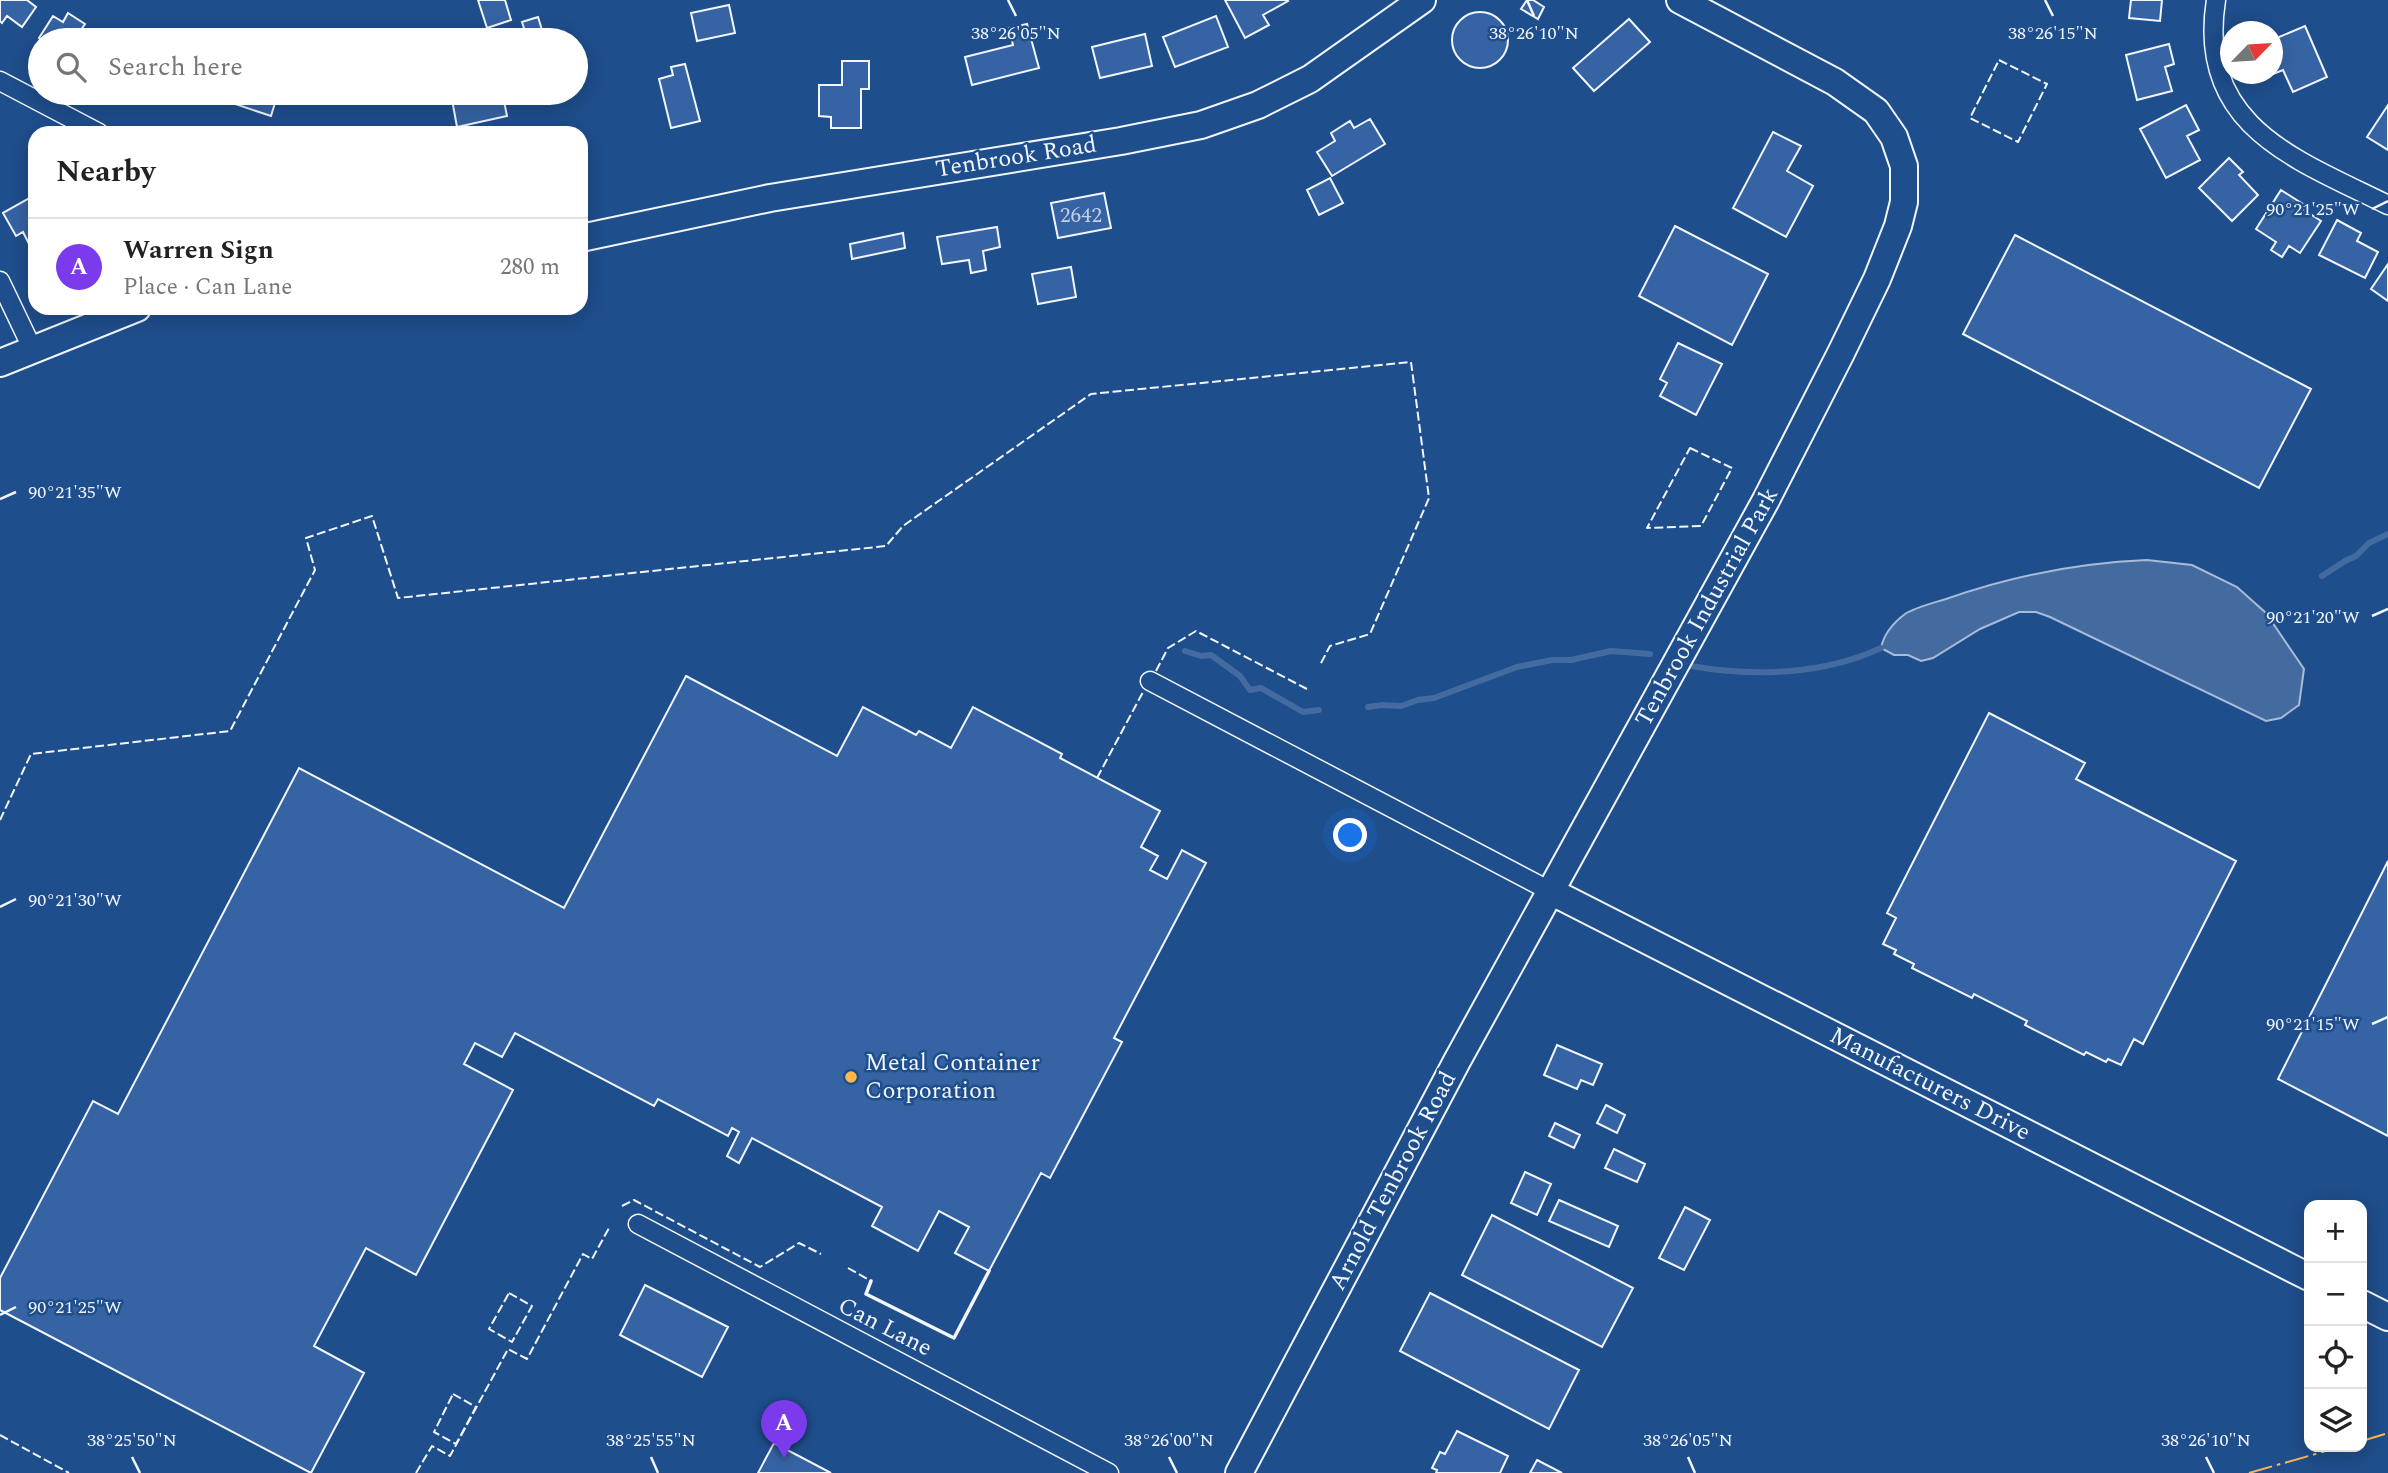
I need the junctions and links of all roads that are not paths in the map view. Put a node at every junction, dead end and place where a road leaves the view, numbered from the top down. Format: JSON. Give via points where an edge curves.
{"nodes":[{"id":1,"x":1422,"y":0,"type":"edge"},
{"id":2,"x":1680,"y":0,"type":"edge"},
{"id":3,"x":2216,"y":0,"type":"edge"},
{"id":4,"x":0,"y":82,"type":"edge"},
{"id":5,"x":28,"y":96,"type":"edge"},
{"id":6,"x":45,"y":105,"type":"edge"},
{"id":7,"x":85,"y":126,"type":"edge"},
{"id":8,"x":2388,"y":205,"type":"edge"},
{"id":9,"x":588,"y":237,"type":"edge"},
{"id":10,"x":0,"y":281,"type":"edge"},
{"id":11,"x":120,"y":315,"type":"edge"},
{"id":12,"x":33,"y":350,"type":"junction"},
{"id":13,"x":0,"y":363,"type":"edge"},
{"id":14,"x":1150,"y":681,"type":"dead end"},
{"id":15,"x":1550,"y":891,"type":"junction"},
{"id":16,"x":638,"y":1224,"type":"dead end"},
{"id":17,"x":2304,"y":1274,"type":"edge"},
{"id":18,"x":2367,"y":1306,"type":"edge"},
{"id":19,"x":2388,"y":1317,"type":"edge"},
{"id":20,"x":1109,"y":1473,"type":"edge"},
{"id":21,"x":1239,"y":1473,"type":"edge"}],
"edges":[{"from":1,"to":9,"type":"street","name":"Tenbrook Road","via":[[1310,79],[1258,105],[1201,125],[770,198]]},
{"from":2,"to":15,"type":"street","name":"Tenbrook Industrial Park","via":[[1835,82],[1875,111],[1901,154],[1904,202],[1877,279],[1810,414]]},
{"from":3,"to":8,"type":"street","via":[[2214,49],[2219,74],[2244,119],[2295,158]]},
{"from":4,"to":5,"type":"street"},
{"from":6,"to":7,"type":"street"},
{"from":10,"to":12,"type":"street"},
{"from":11,"to":12,"type":"street"},
{"from":12,"to":13,"type":"street"},
{"from":14,"to":15,"type":"street"},
{"from":15,"to":17,"type":"street","name":"Manufacturers Drive"},
{"from":15,"to":21,"type":"street","name":"Arnold Tenbrook Road"},
{"from":16,"to":20,"type":"street","name":"Can Lane"},
{"from":18,"to":19,"type":"street"}]}
